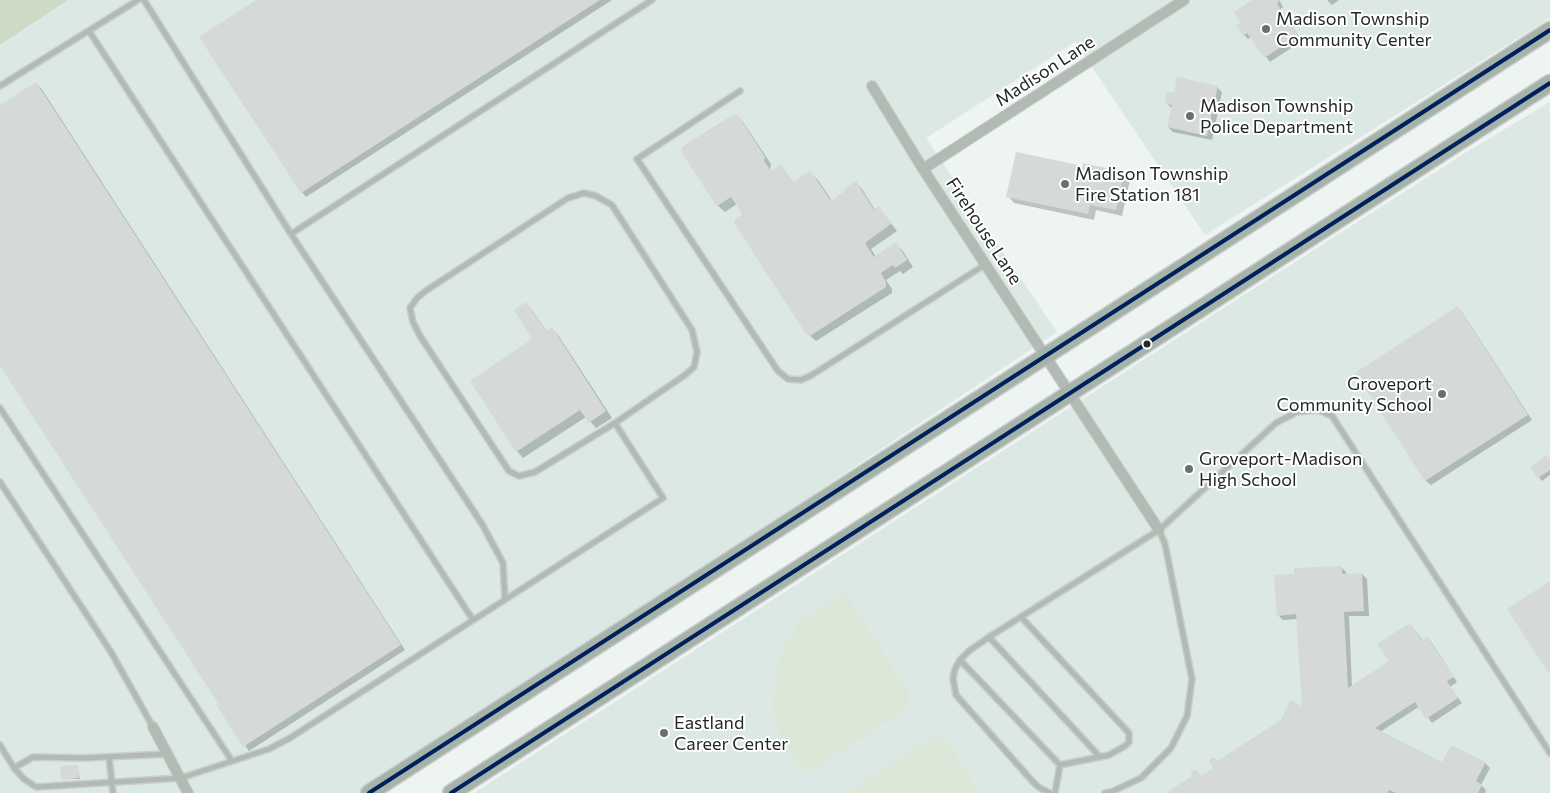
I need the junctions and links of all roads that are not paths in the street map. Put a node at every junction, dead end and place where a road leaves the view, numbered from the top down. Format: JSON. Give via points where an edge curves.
{"nodes":[{"id":1,"x":138,"y":0,"type":"edge"},
{"id":2,"x":144,"y":0,"type":"edge"},
{"id":3,"x":652,"y":0,"type":"edge"},
{"id":4,"x":1184,"y":0,"type":"edge"},
{"id":5,"x":1550,"y":30,"type":"edge"},
{"id":6,"x":88,"y":31,"type":"junction"},
{"id":7,"x":1550,"y":83,"type":"edge"},
{"id":8,"x":0,"y":86,"type":"edge"},
{"id":9,"x":872,"y":86,"type":"dead end"},
{"id":10,"x":740,"y":91,"type":"dead end"},
{"id":11,"x":923,"y":169,"type":"junction"},
{"id":12,"x":291,"y":234,"type":"junction"},
{"id":13,"x":986,"y":264,"type":"junction"},
{"id":14,"x":1046,"y":357,"type":"junction"},
{"id":15,"x":1070,"y":393,"type":"junction"},
{"id":16,"x":0,"y":408,"type":"edge"},
{"id":17,"x":615,"y":423,"type":"junction"},
{"id":18,"x":0,"y":482,"type":"edge"},
{"id":19,"x":1159,"y":530,"type":"junction"},
{"id":20,"x":505,"y":599,"type":"junction"},
{"id":21,"x":1021,"y":617,"type":"junction"},
{"id":22,"x":473,"y":620,"type":"junction"},
{"id":23,"x":989,"y":637,"type":"junction"},
{"id":24,"x":960,"y":660,"type":"junction"},
{"id":25,"x":154,"y":727,"type":"joint"},
{"id":26,"x":0,"y":745,"type":"edge"},
{"id":27,"x":1550,"y":753,"type":"edge"},
{"id":28,"x":168,"y":754,"type":"junction"},
{"id":29,"x":109,"y":757,"type":"junction"},
{"id":30,"x":1100,"y":757,"type":"junction"},
{"id":31,"x":232,"y":760,"type":"junction"},
{"id":32,"x":1060,"y":765,"type":"junction"},
{"id":33,"x":14,"y":768,"type":"junction"},
{"id":34,"x":181,"y":778,"type":"junction"},
{"id":35,"x":112,"y":782,"type":"junction"},
{"id":36,"x":113,"y":793,"type":"edge"},
{"id":37,"x":188,"y":793,"type":"edge"},
{"id":38,"x":369,"y":793,"type":"edge"},
{"id":39,"x":451,"y":793,"type":"edge"},
{"id":40,"x":1050,"y":793,"type":"edge"},
{"id":41,"x":1055,"y":793,"type":"edge"},
{"id":42,"x":1105,"y":793,"type":"edge"}],
"edges":[{"from":1,"to":6,"type":"lane"},
{"from":2,"to":12,"type":"lane"},
{"from":3,"to":12,"type":"lane"},
{"from":4,"to":11,"type":"street","name":"Madison Lane"},
{"from":5,"to":14,"type":"main road"},
{"from":6,"to":8,"type":"lane"},
{"from":6,"to":22,"type":"lane"},
{"from":7,"to":15,"type":"main road"},
{"from":9,"to":11,"type":"street","name":"Firehouse Lane"},
{"from":10,"to":13,"type":"lane","via":[[637,159],[778,371],[788,379],[801,380],[812,375]]},
{"from":11,"to":13,"type":"street","name":"Firehouse Lane"},
{"from":12,"to":20,"type":"lane","via":[[482,524],[504,563]]},
{"from":13,"to":14,"type":"street","name":"Firehouse Lane"},
{"from":14,"to":15,"type":"street","name":"Firehouse Lane"},
{"from":14,"to":38,"type":"main road"},
{"from":15,"to":19,"type":"street","name":"Firehouse Lane"},
{"from":15,"to":39,"type":"main road"},
{"from":16,"to":31,"type":"lane"},
{"from":17,"to":17,"type":"lane","via":[[535,472],[519,476],[509,471],[420,336],[410,308],[416,298],[427,290],[568,198],[584,193],[596,196],[612,205],[692,330],[697,352],[694,367],[685,375]]},
{"from":17,"to":20,"type":"lane","via":[[663,498]]},
{"from":18,"to":25,"type":"lane","via":[[111,652]]},
{"from":19,"to":21,"type":"lane"},
{"from":19,"to":27,"type":"lane","via":[[1276,423],[1297,412],[1318,410],[1332,416]]},
{"from":19,"to":42,"type":"lane","via":[[1165,544],[1192,679],[1187,716],[1172,748],[1141,778]]},
{"from":20,"to":22,"type":"lane"},
{"from":21,"to":23,"type":"lane"},
{"from":21,"to":30,"type":"lane","via":[[1129,733],[1129,742],[1125,746]]},
{"from":22,"to":31,"type":"lane","via":[[290,738],[269,749]]},
{"from":23,"to":24,"type":"lane"},
{"from":23,"to":30,"type":"lane"},
{"from":24,"to":32,"type":"lane"},
{"from":24,"to":40,"type":"lane","via":[[953,678],[956,695],[1033,782]]},
{"from":25,"to":28,"type":"street"},
{"from":26,"to":33,"type":"lane"},
{"from":28,"to":29,"type":"lane"},
{"from":28,"to":34,"type":"street"},
{"from":29,"to":33,"type":"lane","via":[[33,757]]},
{"from":29,"to":35,"type":"lane"},
{"from":30,"to":32,"type":"lane"},
{"from":31,"to":34,"type":"lane"},
{"from":32,"to":41,"type":"lane"},
{"from":33,"to":35,"type":"lane","via":[[36,787]]},
{"from":34,"to":35,"type":"lane"},
{"from":34,"to":37,"type":"street"},
{"from":35,"to":36,"type":"lane"}]}
